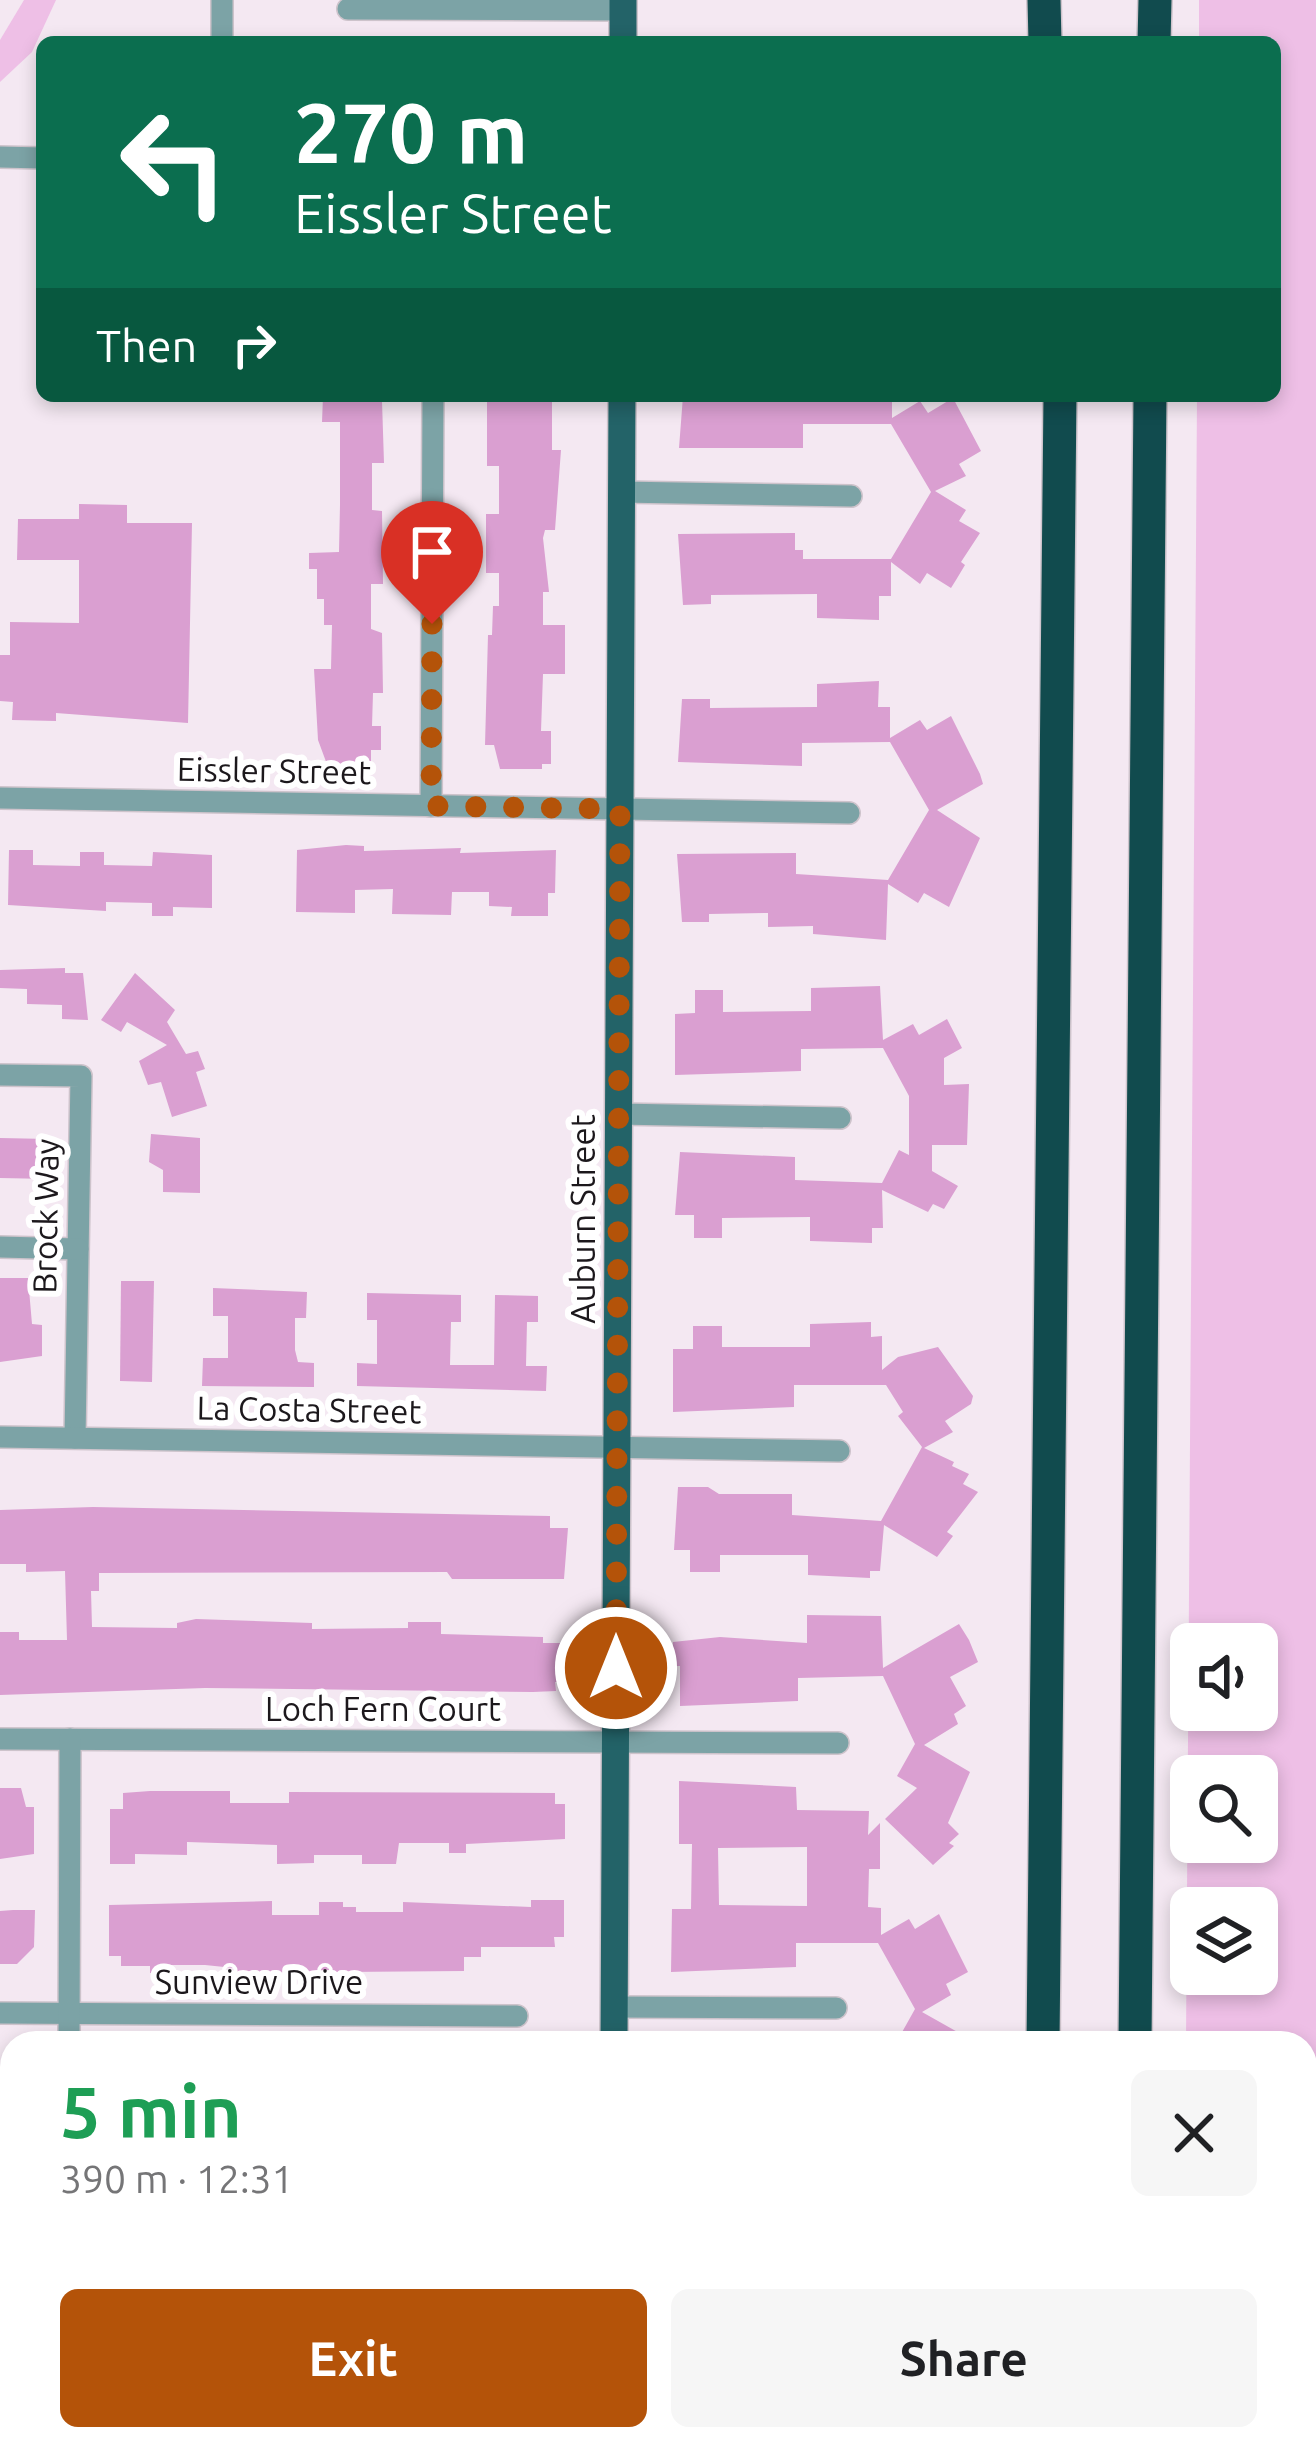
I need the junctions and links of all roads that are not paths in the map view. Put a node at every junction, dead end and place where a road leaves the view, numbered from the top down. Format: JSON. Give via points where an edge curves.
{"nodes":[{"id":1,"x":222,"y":0,"type":"edge"},
{"id":2,"x":1044,"y":0,"type":"edge"},
{"id":3,"x":1066,"y":0,"type":"edge"},
{"id":4,"x":1155,"y":0,"type":"edge"},
{"id":5,"x":623,"y":5,"type":"edge"},
{"id":6,"x":348,"y":9,"type":"dead end"},
{"id":7,"x":222,"y":36,"type":"edge"},
{"id":8,"x":623,"y":36,"type":"edge"},
{"id":9,"x":1045,"y":36,"type":"edge"},
{"id":10,"x":1065,"y":36,"type":"edge"},
{"id":11,"x":1154,"y":36,"type":"edge"},
{"id":12,"x":0,"y":157,"type":"edge"},
{"id":13,"x":36,"y":158,"type":"edge"},
{"id":14,"x":433,"y":402,"type":"edge"},
{"id":15,"x":622,"y":402,"type":"edge"},
{"id":16,"x":1058,"y":402,"type":"edge"},
{"id":17,"x":1150,"y":402,"type":"edge"},
{"id":18,"x":621,"y":492,"type":"junction"},
{"id":19,"x":851,"y":496,"type":"dead end"},
{"id":20,"x":0,"y":799,"type":"edge"},
{"id":21,"x":431,"y":806,"type":"junction"},
{"id":22,"x":620,"y":809,"type":"junction"},
{"id":23,"x":849,"y":813,"type":"dead end"},
{"id":24,"x":0,"y":1075,"type":"edge"},
{"id":25,"x":618,"y":1114,"type":"junction"},
{"id":26,"x":840,"y":1118,"type":"dead end"},
{"id":27,"x":0,"y":1247,"type":"edge"},
{"id":28,"x":78,"y":1249,"type":"junction"},
{"id":29,"x":0,"y":1437,"type":"edge"},
{"id":30,"x":75,"y":1438,"type":"junction"},
{"id":31,"x":617,"y":1448,"type":"junction"},
{"id":32,"x":839,"y":1451,"type":"dead end"},
{"id":33,"x":0,"y":1739,"type":"edge"},
{"id":34,"x":70,"y":1739,"type":"junction"},
{"id":35,"x":615,"y":1742,"type":"junction"},
{"id":36,"x":838,"y":1743,"type":"dead end"},
{"id":37,"x":614,"y":2007,"type":"junction"},
{"id":38,"x":836,"y":2008,"type":"dead end"},
{"id":39,"x":0,"y":2013,"type":"edge"},
{"id":40,"x":69,"y":2014,"type":"junction"},
{"id":41,"x":517,"y":2015,"type":"dead end"},
{"id":42,"x":69,"y":2031,"type":"edge"},
{"id":43,"x":614,"y":2031,"type":"edge"},
{"id":44,"x":1042,"y":2031,"type":"edge"},
{"id":45,"x":1135,"y":2031,"type":"edge"}],
"edges":[{"from":1,"to":7,"type":"street"},
{"from":2,"to":9,"type":"highway"},
{"from":3,"to":10,"type":"highway"},
{"from":4,"to":11,"type":"highway"},
{"from":5,"to":6,"type":"street"},
{"from":5,"to":8,"type":"main road"},
{"from":12,"to":13,"type":"street"},
{"from":14,"to":21,"type":"street"},
{"from":15,"to":18,"type":"main road","name":"Auburn Street"},
{"from":16,"to":44,"type":"highway"},
{"from":17,"to":45,"type":"highway"},
{"from":18,"to":19,"type":"street"},
{"from":18,"to":22,"type":"main road","name":"Auburn Street"},
{"from":20,"to":21,"type":"street","name":"Eissler Street"},
{"from":21,"to":22,"type":"street","name":"Eissler Street"},
{"from":22,"to":23,"type":"street","name":"Eissler Street"},
{"from":22,"to":25,"type":"main road","name":"Auburn Street"},
{"from":24,"to":28,"type":"street","name":"Brock Way","via":[[81,1076]]},
{"from":25,"to":26,"type":"street"},
{"from":25,"to":31,"type":"main road","name":"Auburn Street"},
{"from":27,"to":28,"type":"street"},
{"from":28,"to":30,"type":"street","name":"Brock Way"},
{"from":29,"to":30,"type":"street","name":"La Costa Street"},
{"from":30,"to":31,"type":"street","name":"La Costa Street"},
{"from":31,"to":32,"type":"street","name":"La Costa Street"},
{"from":31,"to":35,"type":"main road","name":"Auburn Street"},
{"from":33,"to":34,"type":"street","name":"Loch Fern Court"},
{"from":34,"to":35,"type":"street","name":"Loch Fern Court"},
{"from":34,"to":40,"type":"street"},
{"from":35,"to":36,"type":"street","name":"Loch Fern Court"},
{"from":35,"to":37,"type":"main road","name":"Auburn Street"},
{"from":37,"to":38,"type":"street"},
{"from":37,"to":43,"type":"main road","name":"Auburn Street"},
{"from":39,"to":40,"type":"street","name":"Sunview Drive"},
{"from":40,"to":41,"type":"street","name":"Sunview Drive"},
{"from":40,"to":42,"type":"street"}]}
